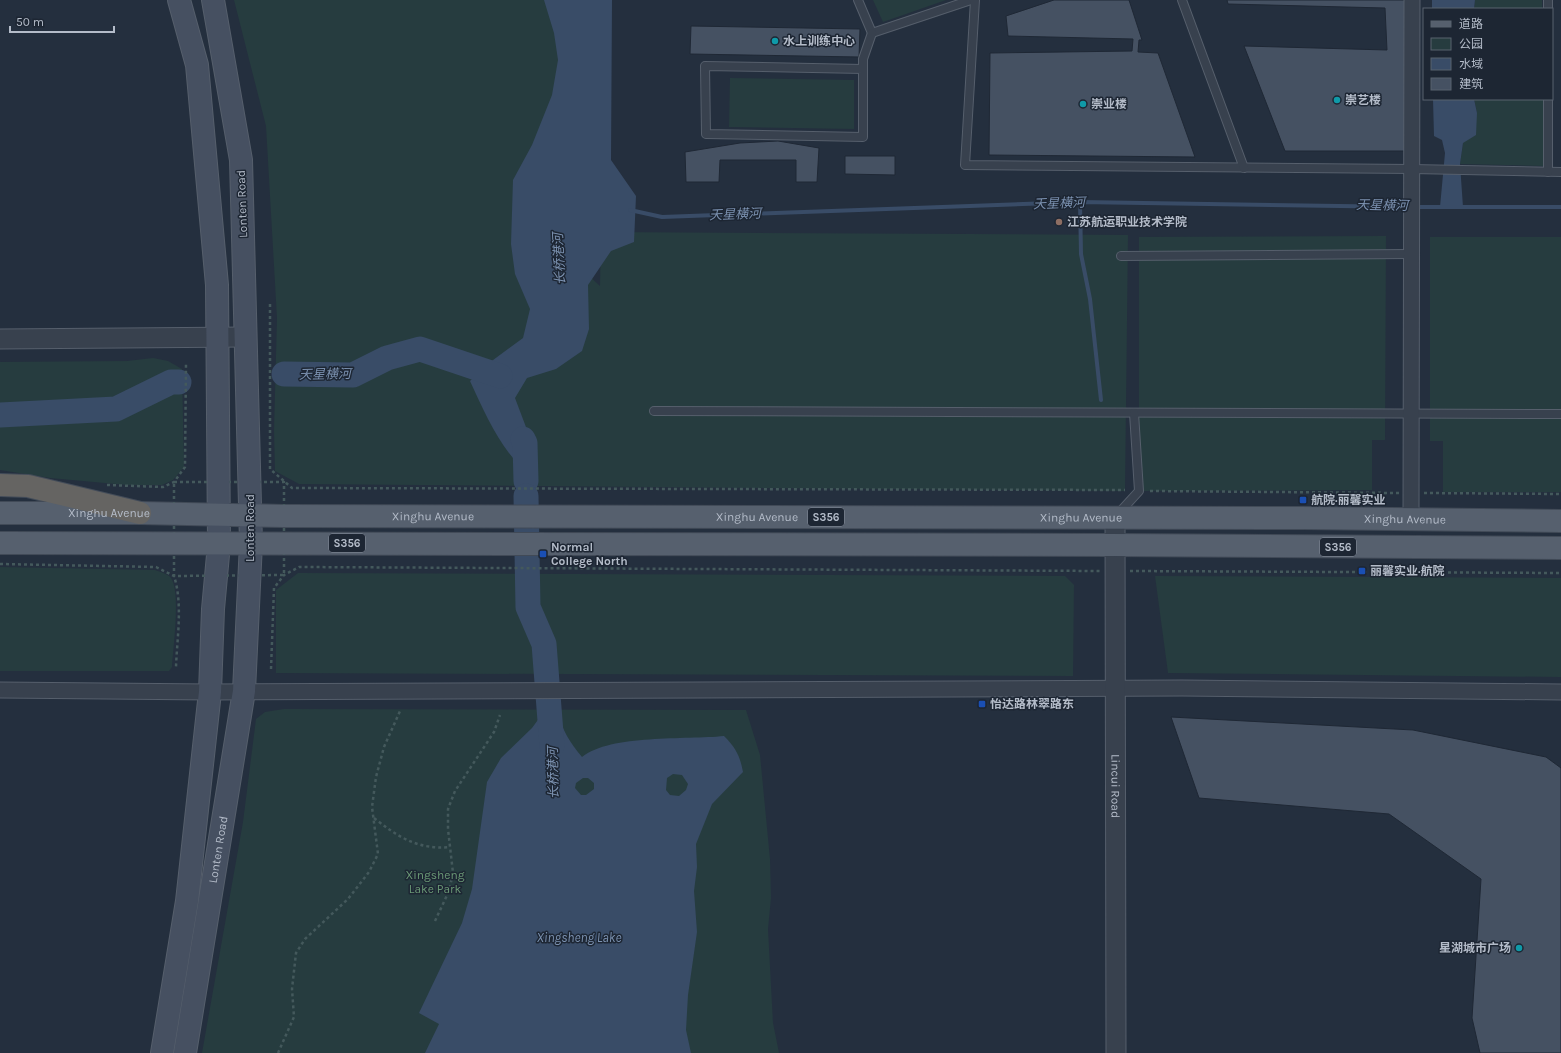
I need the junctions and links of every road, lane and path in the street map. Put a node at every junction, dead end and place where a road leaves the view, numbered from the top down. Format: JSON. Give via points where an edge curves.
{"nodes":[{"id":1,"x":179,"y":0,"type":"edge"},
{"id":2,"x":213,"y":0,"type":"edge"},
{"id":3,"x":858,"y":0,"type":"edge"},
{"id":4,"x":971,"y":0,"type":"edge"},
{"id":5,"x":975,"y":0,"type":"edge"},
{"id":6,"x":1182,"y":0,"type":"edge"},
{"id":7,"x":1412,"y":0,"type":"edge"},
{"id":8,"x":872,"y":33,"type":"junction"},
{"id":9,"x":863,"y":69,"type":"junction"},
{"id":10,"x":1548,"y":100,"type":"edge"},
{"id":11,"x":1244,"y":168,"type":"junction"},
{"id":12,"x":1412,"y":169,"type":"junction"},
{"id":13,"x":1548,"y":172,"type":"junction"},
{"id":14,"x":1561,"y":172,"type":"edge"},
{"id":15,"x":1411,"y":254,"type":"junction"},
{"id":16,"x":1121,"y":256,"type":"dead end"},
{"id":17,"x":270,"y":304,"type":"dead end"},
{"id":18,"x":246,"y":337,"type":"junction"},
{"id":19,"x":218,"y":338,"type":"junction"},
{"id":20,"x":0,"y":339,"type":"edge"},
{"id":21,"x":186,"y":363,"type":"dead end"},
{"id":22,"x":654,"y":411,"type":"dead end"},
{"id":23,"x":1134,"y":413,"type":"junction"},
{"id":24,"x":1411,"y":414,"type":"junction"},
{"id":25,"x":1561,"y":414,"type":"edge"},
{"id":26,"x":0,"y":485,"type":"edge"},
{"id":27,"x":107,"y":485,"type":"dead end"},
{"id":28,"x":1138,"y":490,"type":"junction"},
{"id":29,"x":1411,"y":493,"type":"junction"},
{"id":30,"x":1561,"y":494,"type":"edge"},
{"id":31,"x":0,"y":513,"type":"edge"},
{"id":32,"x":140,"y":513,"type":"junction"},
{"id":33,"x":218,"y":514,"type":"junction"},
{"id":34,"x":251,"y":515,"type":"junction"},
{"id":35,"x":1115,"y":518,"type":"junction"},
{"id":36,"x":1411,"y":520,"type":"junction"},
{"id":37,"x":1561,"y":521,"type":"edge"},
{"id":38,"x":0,"y":543,"type":"edge"},
{"id":39,"x":251,"y":543,"type":"junction"},
{"id":40,"x":219,"y":544,"type":"junction"},
{"id":41,"x":1114,"y":545,"type":"junction"},
{"id":42,"x":1561,"y":548,"type":"edge"},
{"id":43,"x":0,"y":564,"type":"edge"},
{"id":44,"x":1114,"y":571,"type":"junction"},
{"id":45,"x":1561,"y":573,"type":"edge"},
{"id":46,"x":176,"y":667,"type":"dead end"},
{"id":47,"x":271,"y":669,"type":"dead end"},
{"id":48,"x":1116,"y":688,"type":"junction"},
{"id":49,"x":0,"y":690,"type":"edge"},
{"id":50,"x":244,"y":691,"type":"junction"},
{"id":51,"x":210,"y":692,"type":"junction"},
{"id":52,"x":1561,"y":692,"type":"edge"},
{"id":53,"x":400,"y":711,"type":"dead end"},
{"id":54,"x":500,"y":715,"type":"dead end"},
{"id":55,"x":374,"y":818,"type":"junction"},
{"id":56,"x":450,"y":847,"type":"junction"},
{"id":57,"x":435,"y":921,"type":"dead end"},
{"id":58,"x":162,"y":1053,"type":"edge"},
{"id":59,"x":185,"y":1053,"type":"edge"},
{"id":60,"x":278,"y":1053,"type":"edge"},
{"id":61,"x":1116,"y":1053,"type":"edge"}],
"edges":[{"from":1,"to":19,"type":"main road","name":"Lonten Road","via":[[197,65],[217,286]]},
{"from":2,"to":18,"type":"main road","name":"Lonten Road","via":[[241,160]]},
{"from":3,"to":8,"type":"lane"},
{"from":4,"to":8,"type":"lane"},
{"from":5,"to":11,"type":"lane","via":[[964,165]]},
{"from":6,"to":11,"type":"lane"},
{"from":7,"to":12,"type":"street"},
{"from":8,"to":9,"type":"lane"},
{"from":9,"to":9,"type":"lane","via":[[863,137],[706,134],[706,66]]},
{"from":10,"to":13,"type":"lane"},
{"from":11,"to":12,"type":"lane"},
{"from":12,"to":13,"type":"lane"},
{"from":12,"to":15,"type":"street"},
{"from":13,"to":14,"type":"lane"},
{"from":15,"to":16,"type":"lane"},
{"from":15,"to":24,"type":"street"},
{"from":17,"to":28,"type":"path","via":[[270,470],[292,488]]},
{"from":18,"to":19,"type":"street"},
{"from":18,"to":34,"type":"main road","name":"Lonten Road"},
{"from":19,"to":20,"type":"street"},
{"from":19,"to":33,"type":"main road","name":"Lonten Road"},
{"from":21,"to":27,"type":"path","via":[[185,467],[174,482],[163,487]]},
{"from":22,"to":23,"type":"lane"},
{"from":23,"to":24,"type":"lane"},
{"from":23,"to":28,"type":"lane"},
{"from":24,"to":25,"type":"lane"},
{"from":24,"to":29,"type":"street"},
{"from":26,"to":32,"type":"highway","via":[[28,486]]},
{"from":28,"to":29,"type":"path"},
{"from":28,"to":35,"type":"lane"},
{"from":29,"to":30,"type":"path"},
{"from":29,"to":36,"type":"street"},
{"from":31,"to":32,"type":"main road","name":"Xinghu Avenue","number":"S356"},
{"from":32,"to":33,"type":"main road","name":"Xinghu Avenue","number":"S356"},
{"from":33,"to":34,"type":"main road","name":"Xinghu Avenue","number":"S356"},
{"from":33,"to":40,"type":"main road","name":"Lonten Road"},
{"from":34,"to":35,"type":"main road","name":"Xinghu Avenue","number":"S356"},
{"from":34,"to":39,"type":"main road","name":"Lonten Road"},
{"from":35,"to":36,"type":"main road","name":"Xinghu Avenue","number":"S356"},
{"from":35,"to":41,"type":"street","name":"Lincui Road"},
{"from":36,"to":37,"type":"main road","name":"Xinghu Avenue","number":"S356"},
{"from":38,"to":40,"type":"main road","number":"S356"},
{"from":39,"to":40,"type":"main road","number":"S356"},
{"from":39,"to":41,"type":"main road","number":"S356"},
{"from":39,"to":50,"type":"main road","name":"Lonten Road"},
{"from":40,"to":51,"type":"main road","name":"Lonten Road","via":[[213,609]]},
{"from":41,"to":42,"type":"main road","number":"S356"},
{"from":41,"to":44,"type":"street","name":"Lincui Road"},
{"from":43,"to":46,"type":"path","via":[[156,567],[174,576],[178,587]]},
{"from":44,"to":45,"type":"path"},
{"from":44,"to":47,"type":"path","via":[[299,568],[284,575],[274,588]]},
{"from":44,"to":48,"type":"street","name":"Lincui Road"},
{"from":48,"to":50,"type":"street"},
{"from":48,"to":52,"type":"street"},
{"from":48,"to":61,"type":"street","name":"Lincui Road"},
{"from":49,"to":51,"type":"street"},
{"from":50,"to":51,"type":"street"},
{"from":50,"to":59,"type":"main road","name":"Lonten Road"},
{"from":51,"to":58,"type":"main road","name":"Lonten Road","via":[[187,901]]},
{"from":53,"to":55,"type":"path","via":[[384,747],[376,777],[372,807]]},
{"from":54,"to":56,"type":"path","via":[[494,732],[455,791],[448,809]]},
{"from":55,"to":56,"type":"path","via":[[406,840],[435,848]]},
{"from":55,"to":60,"type":"path","via":[[378,854],[369,872],[348,899],[305,939],[296,953],[292,989],[294,1017]]},
{"from":56,"to":57,"type":"path","via":[[453,873],[449,891]]}]}
